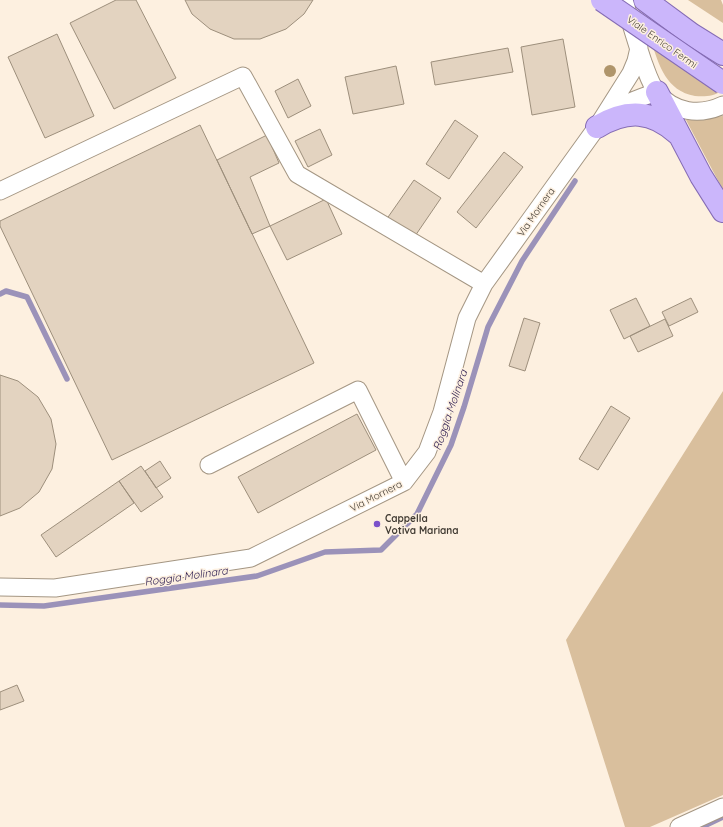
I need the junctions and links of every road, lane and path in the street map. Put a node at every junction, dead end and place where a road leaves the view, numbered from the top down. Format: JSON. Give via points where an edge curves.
{"nodes":[{"id":1,"x":602,"y":0,"type":"edge"},
{"id":2,"x":645,"y":0,"type":"edge"},
{"id":3,"x":627,"y":5,"type":"edge"},
{"id":4,"x":639,"y":48,"type":"junction"},
{"id":5,"x":723,"y":54,"type":"edge"},
{"id":6,"x":723,"y":83,"type":"edge"},
{"id":7,"x":657,"y":92,"type":"junction"},
{"id":8,"x":723,"y":104,"type":"edge"},
{"id":9,"x":597,"y":127,"type":"junction"},
{"id":10,"x":678,"y":134,"type":"junction"},
{"id":11,"x":0,"y":191,"type":"edge"},
{"id":12,"x":723,"y":211,"type":"edge"},
{"id":13,"x":484,"y":284,"type":"junction"},
{"id":14,"x":209,"y":464,"type":"dead end"},
{"id":15,"x":404,"y":482,"type":"junction"},
{"id":16,"x":0,"y":587,"type":"edge"},
{"id":17,"x":723,"y":807,"type":"edge"},
{"id":18,"x":678,"y":827,"type":"edge"}],
"edges":[{"from":1,"to":6,"type":"main road","name":"Viale Enrico Fermi","bridge":true},
{"from":2,"to":5,"type":"main road"},
{"from":3,"to":4,"type":"street"},
{"from":4,"to":7,"type":"street","via":[[650,81]]},
{"from":4,"to":9,"type":"street","via":[[631,73]]},
{"from":7,"to":8,"type":"street","via":[[672,105],[686,111],[709,111]]},
{"from":7,"to":9,"type":"street","via":[[625,103],[605,117]]},
{"from":7,"to":10,"type":"main road"},
{"from":9,"to":10,"type":"main road","via":[[618,117],[640,114],[660,120]]},
{"from":9,"to":13,"type":"street","name":"Via Mornera"},
{"from":10,"to":12,"type":"main road"},
{"from":11,"to":13,"type":"street","via":[[243,76],[297,174]]},
{"from":13,"to":15,"type":"street","name":"Via Mornera","via":[[467,318],[442,412],[427,452]]},
{"from":14,"to":15,"type":"street","via":[[358,390]]},
{"from":15,"to":16,"type":"street","name":"Via Mornera","via":[[252,558],[55,588]]},
{"from":17,"to":18,"type":"street"}]}
